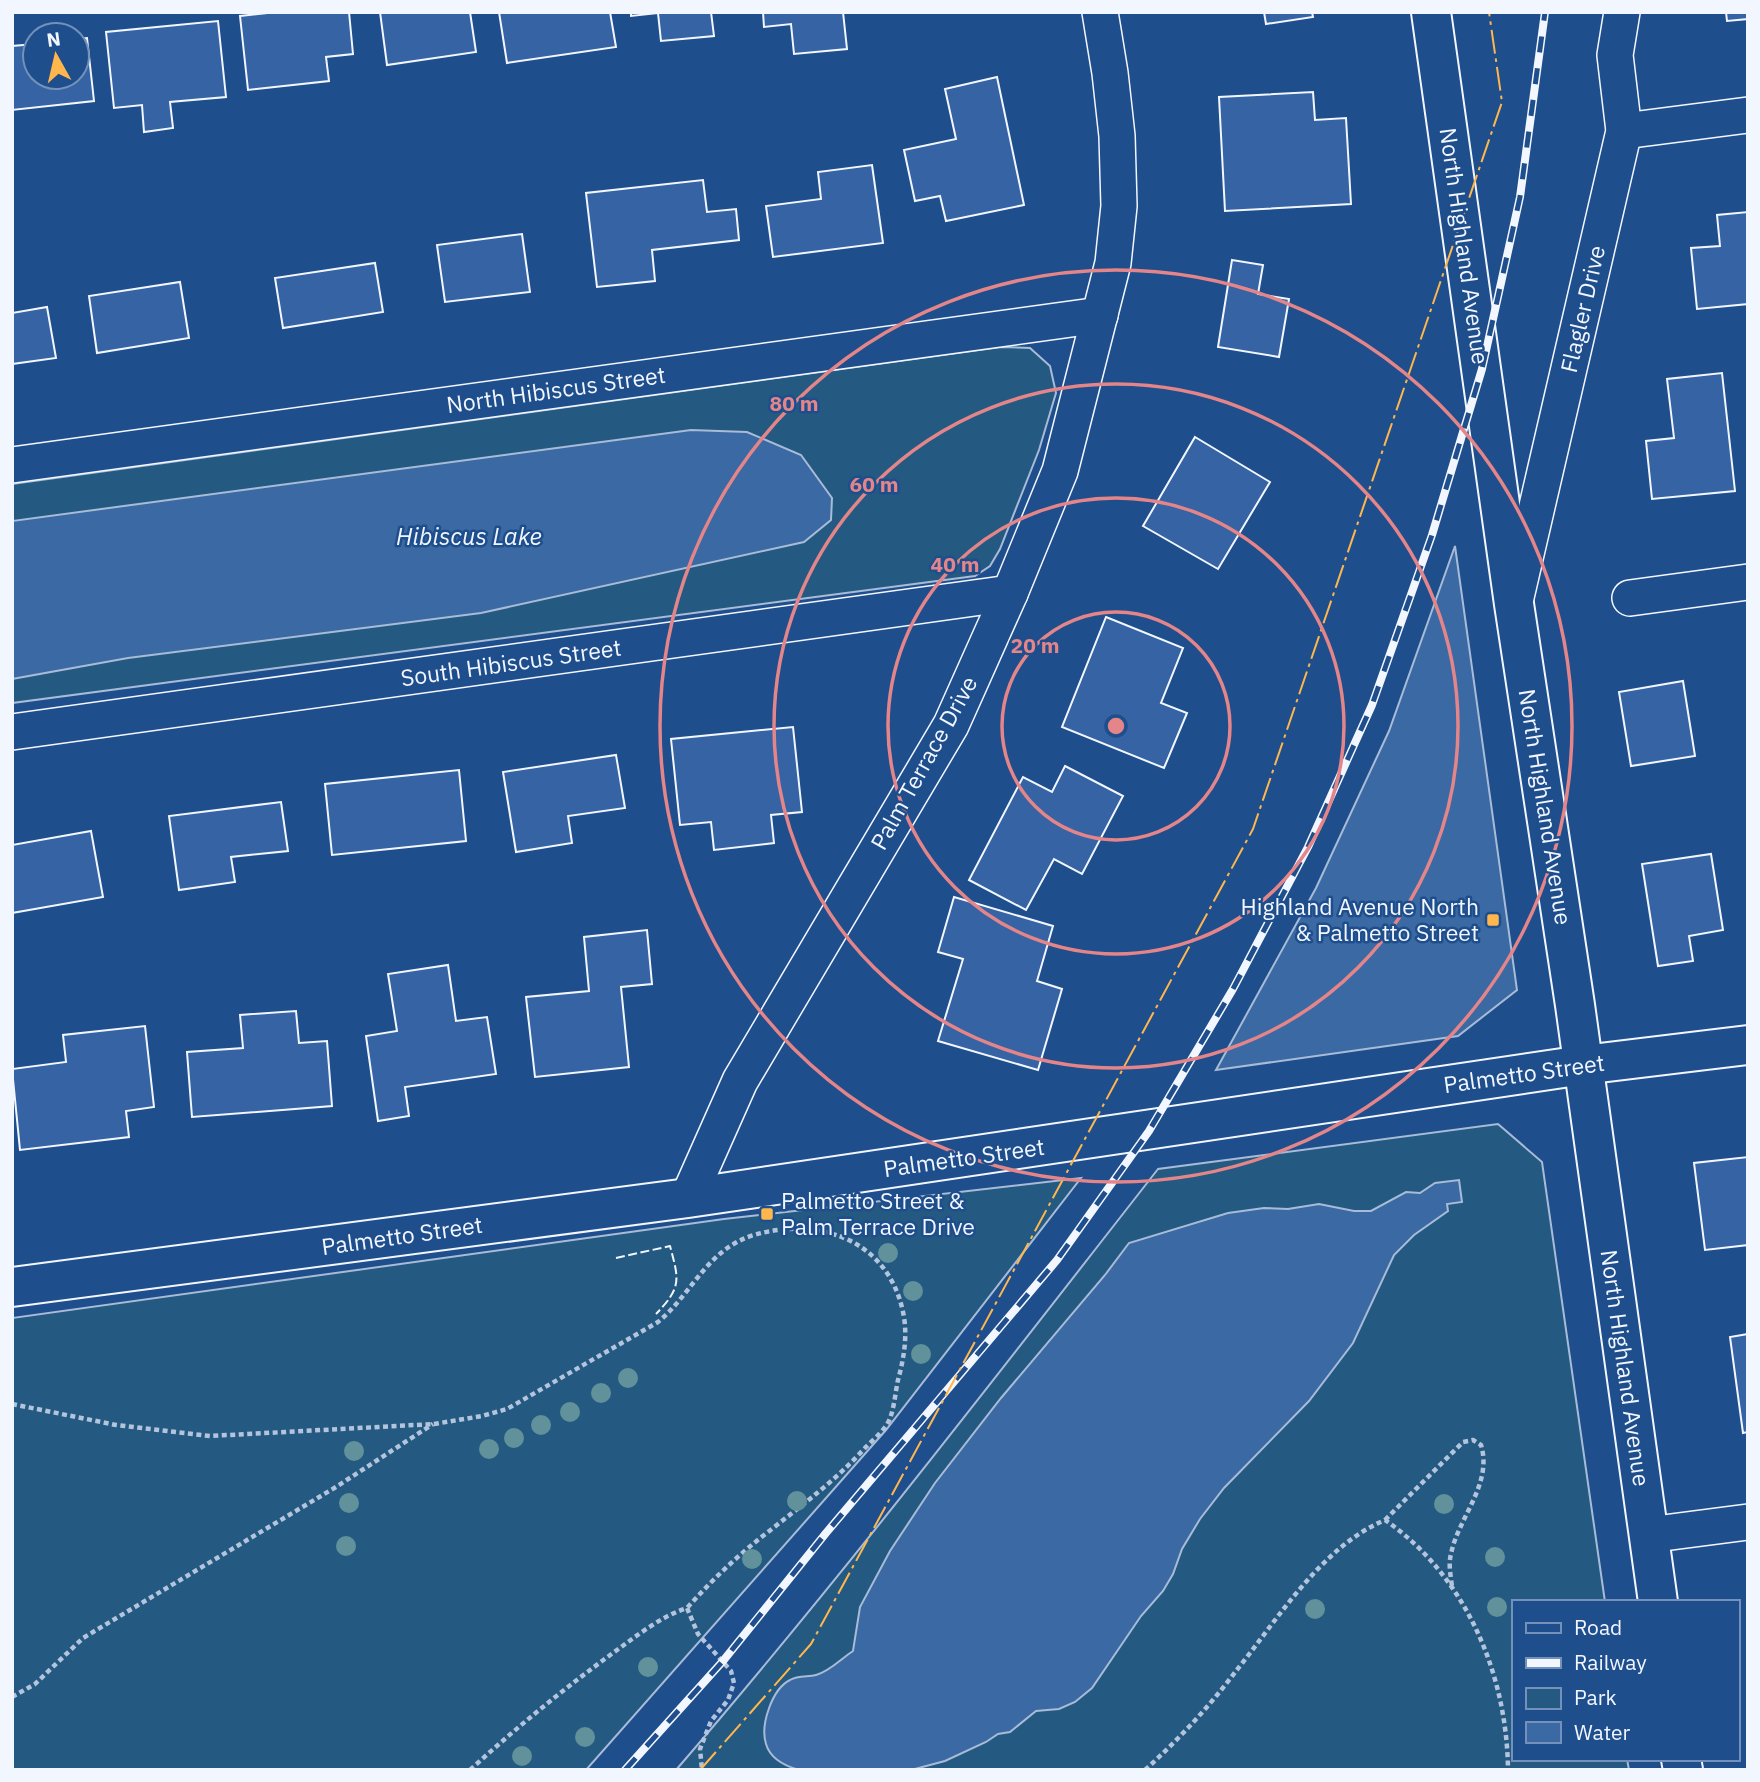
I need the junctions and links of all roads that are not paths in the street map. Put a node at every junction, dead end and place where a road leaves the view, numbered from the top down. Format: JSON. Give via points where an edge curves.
{"nodes":[{"id":1,"x":1100,"y":12,"type":"edge"},
{"id":2,"x":1431,"y":12,"type":"edge"},
{"id":3,"x":1622,"y":12,"type":"edge"},
{"id":4,"x":1748,"y":115,"type":"edge"},
{"id":5,"x":1624,"y":131,"type":"junction"},
{"id":6,"x":1100,"y":315,"type":"junction"},
{"id":7,"x":12,"y":465,"type":"edge"},
{"id":8,"x":1748,"y":582,"type":"edge"},
{"id":9,"x":1010,"y":593,"type":"junction"},
{"id":10,"x":1629,"y":598,"type":"dead end"},
{"id":11,"x":1514,"y":604,"type":"junction"},
{"id":12,"x":12,"y":732,"type":"edge"},
{"id":13,"x":1748,"y":1045,"type":"edge"},
{"id":14,"x":1583,"y":1065,"type":"junction"},
{"id":15,"x":688,"y":1198,"type":"junction"},
{"id":16,"x":12,"y":1287,"type":"edge"},
{"id":17,"x":1748,"y":1522,"type":"edge"},
{"id":18,"x":1648,"y":1535,"type":"junction"},
{"id":19,"x":1658,"y":1600,"type":"edge"}],
"edges":[{"from":1,"to":6,"type":"street","name":"Palm Terrace Drive","via":[[1117,136],[1119,206],[1113,263]]},
{"from":2,"to":11,"type":"street","name":"North Highland Avenue"},
{"from":3,"to":5,"type":"street","name":"Flagler Drive","via":[[1615,55]]},
{"from":4,"to":5,"type":"street"},
{"from":5,"to":11,"type":"street","name":"Flagler Drive"},
{"from":6,"to":7,"type":"street","name":"North Hibiscus Street"},
{"from":6,"to":9,"type":"street","name":"Palm Terrace Drive","via":[[1060,471]]},
{"from":8,"to":10,"type":"street"},
{"from":9,"to":12,"type":"street","name":"South Hibiscus Street"},
{"from":9,"to":15,"type":"street","name":"Palm Terrace Drive","via":[[951,725],[740,1081]]},
{"from":11,"to":14,"type":"street","name":"North Highland Avenue"},
{"from":13,"to":14,"type":"street","name":"Palmetto Street"},
{"from":14,"to":15,"type":"street","name":"Palmetto Street"},
{"from":14,"to":18,"type":"street","name":"North Highland Avenue"},
{"from":15,"to":16,"type":"street","name":"Palmetto Street"},
{"from":17,"to":18,"type":"street"},
{"from":18,"to":19,"type":"street","name":"North Highland Avenue"}]}
